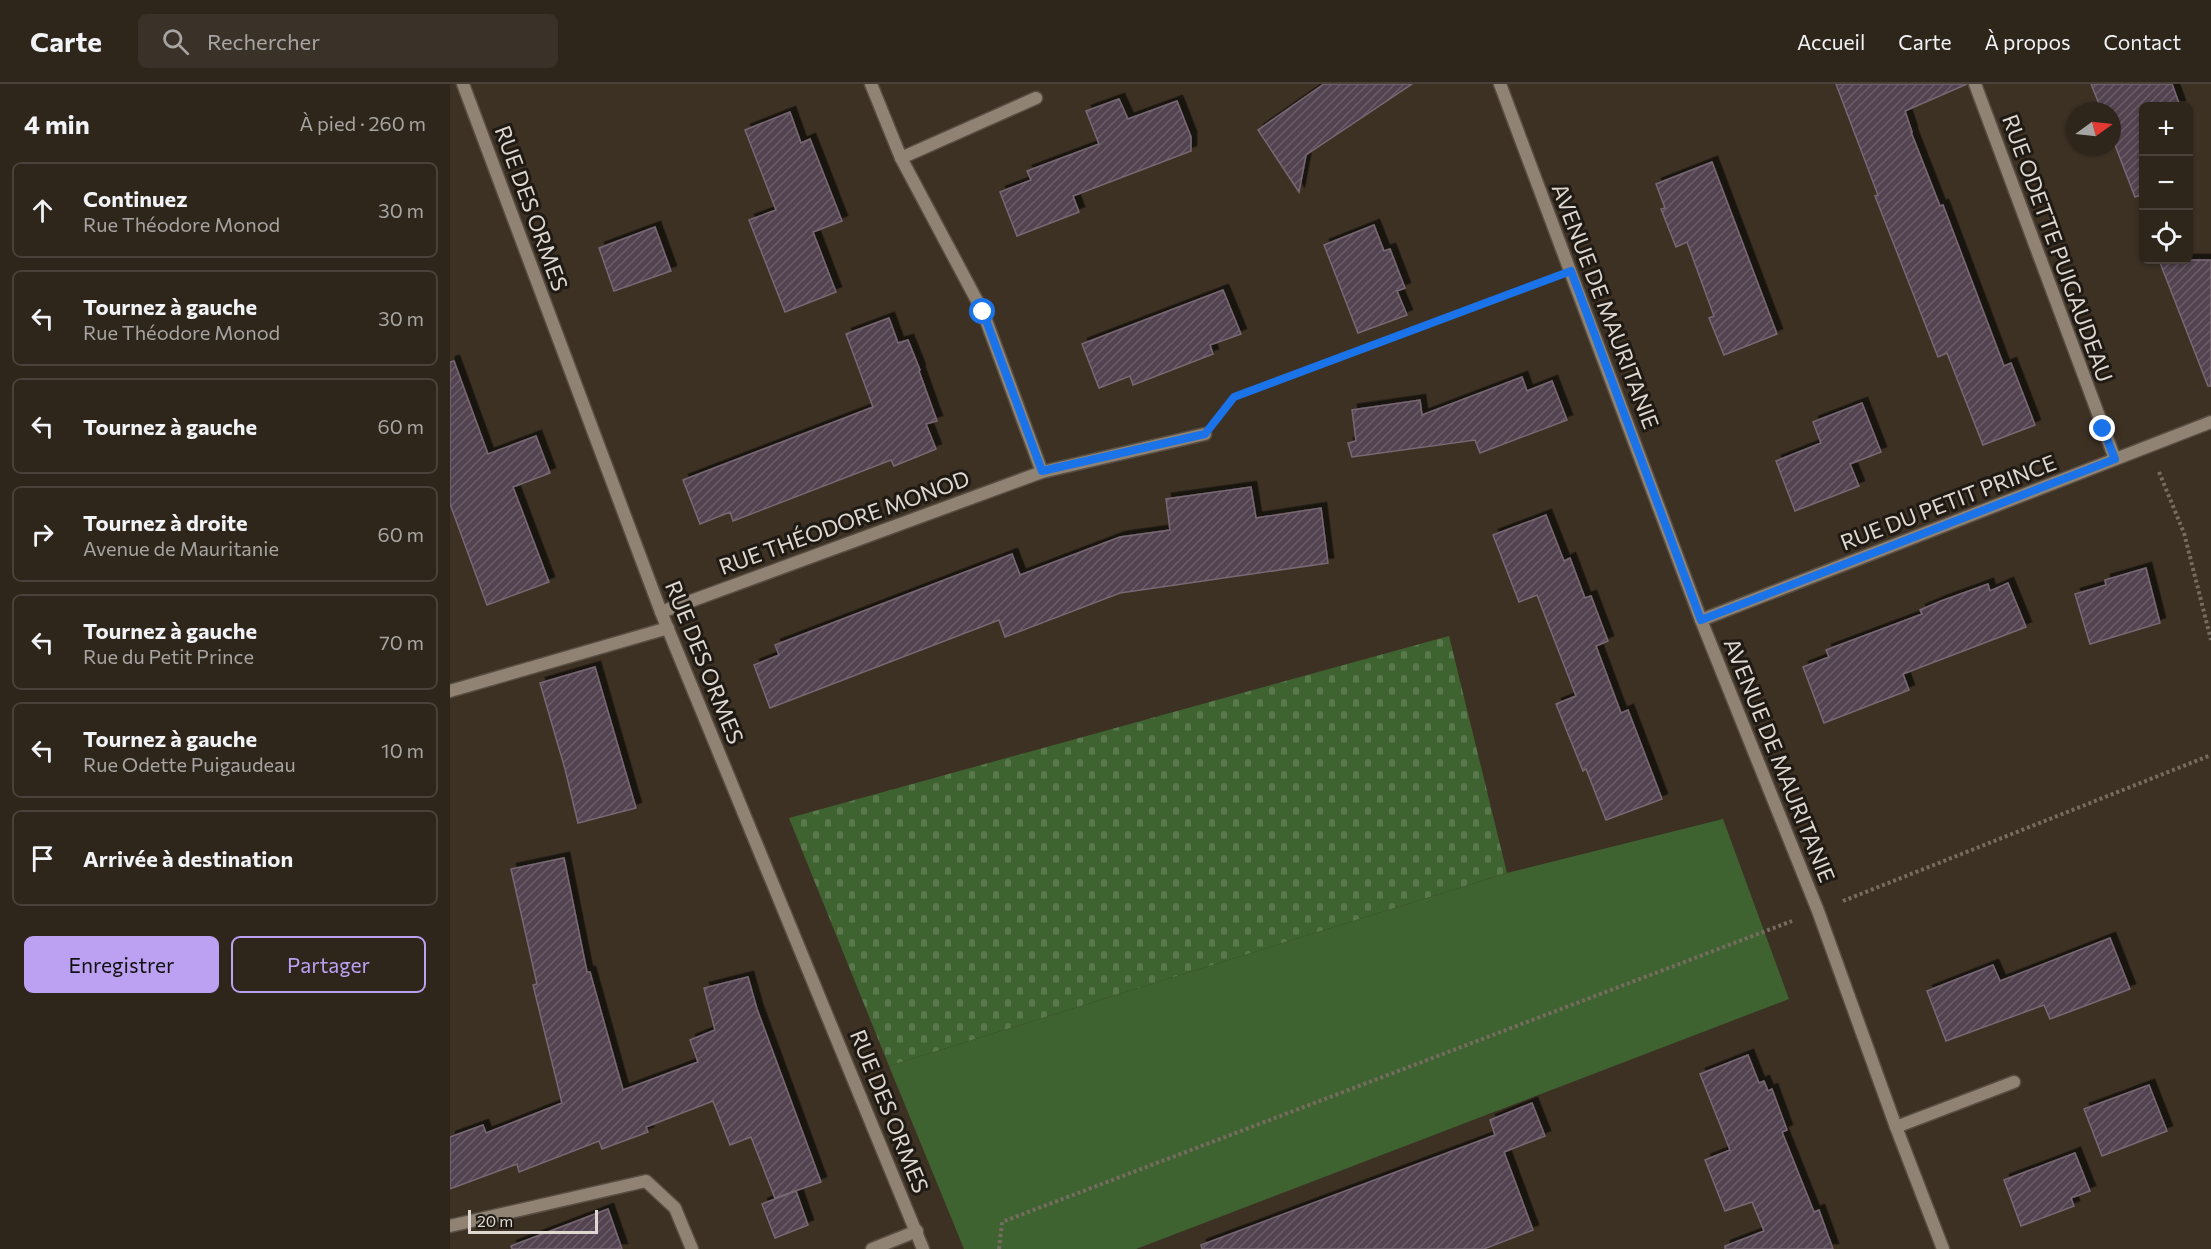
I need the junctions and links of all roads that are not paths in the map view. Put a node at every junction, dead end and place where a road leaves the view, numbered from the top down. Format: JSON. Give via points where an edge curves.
{"nodes":[{"id":1,"x":464,"y":84,"type":"edge"},
{"id":2,"x":871,"y":84,"type":"edge"},
{"id":3,"x":1500,"y":84,"type":"edge"},
{"id":4,"x":1975,"y":84,"type":"edge"},
{"id":5,"x":1036,"y":98,"type":"dead end"},
{"id":6,"x":901,"y":158,"type":"junction"},
{"id":7,"x":2211,"y":422,"type":"edge"},
{"id":8,"x":1205,"y":434,"type":"road end"},
{"id":9,"x":2115,"y":459,"type":"junction"},
{"id":10,"x":1042,"y":471,"type":"junction"},
{"id":11,"x":661,"y":612,"type":"junction"},
{"id":12,"x":1701,"y":620,"type":"junction"},
{"id":13,"x":668,"y":628,"type":"junction"},
{"id":14,"x":450,"y":692,"type":"edge"},
{"id":15,"x":2014,"y":1082,"type":"dead end"},
{"id":16,"x":1896,"y":1127,"type":"junction"},
{"id":17,"x":450,"y":1226,"type":"edge"},
{"id":18,"x":917,"y":1231,"type":"junction"},
{"id":19,"x":692,"y":1249,"type":"edge"},
{"id":20,"x":872,"y":1249,"type":"edge"},
{"id":21,"x":923,"y":1249,"type":"edge"},
{"id":22,"x":1943,"y":1249,"type":"edge"}],
"edges":[{"from":1,"to":11,"type":"street","name":"RUE DES ORMES"},
{"from":2,"to":6,"type":"street"},
{"from":3,"to":12,"type":"street","name":"AVENUE DE MAURITANIE"},
{"from":4,"to":9,"type":"street","name":"RUE ODETTE PUIGAUDEAU"},
{"from":5,"to":6,"type":"street"},
{"from":6,"to":10,"type":"street","via":[[983,312]]},
{"from":7,"to":9,"type":"street","name":"RUE DU PETIT PRINCE"},
{"from":8,"to":10,"type":"street","name":"RUE THÉODORE MONOD"},
{"from":9,"to":12,"type":"street","name":"RUE DU PETIT PRINCE"},
{"from":10,"to":11,"type":"street","name":"RUE THÉODORE MONOD"},
{"from":11,"to":13,"type":"street","name":"RUE DES ORMES"},
{"from":12,"to":16,"type":"street","name":"AVENUE DE MAURITANIE","via":[[1818,911]]},
{"from":13,"to":14,"type":"street"},
{"from":13,"to":18,"type":"street","name":"RUE DES ORMES"},
{"from":15,"to":16,"type":"street"},
{"from":16,"to":22,"type":"street","name":"AVENUE DE MAURITANIE"},
{"from":17,"to":19,"type":"street","via":[[646,1181],[675,1208]]},
{"from":18,"to":20,"type":"street"},
{"from":18,"to":21,"type":"street","name":"RUE DES ORMES"}]}
